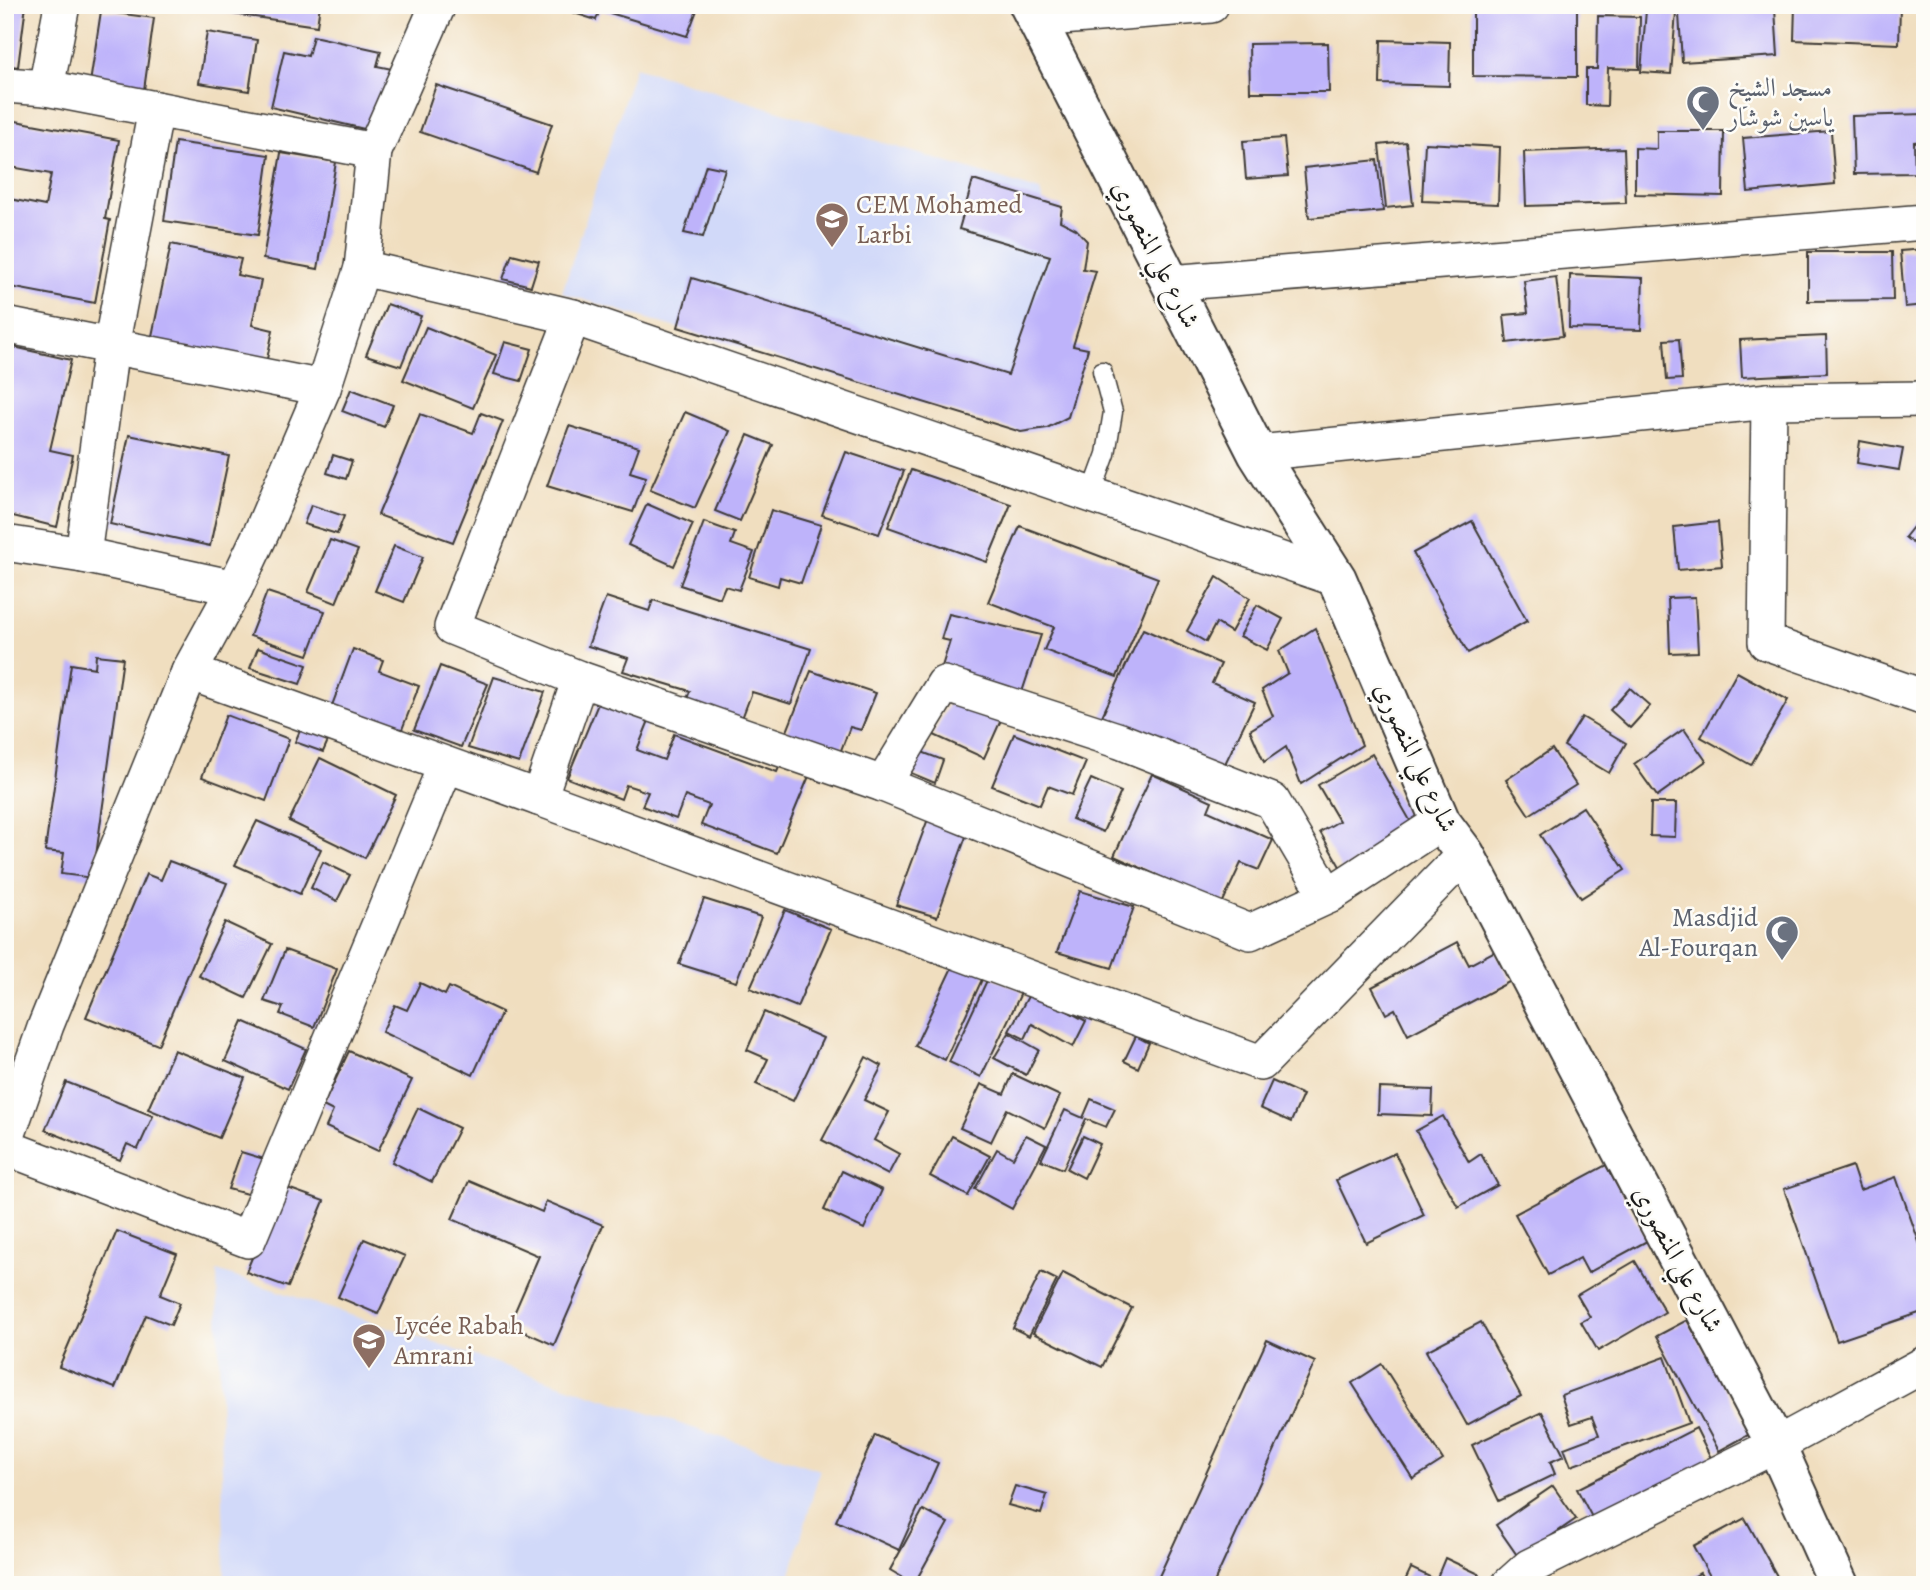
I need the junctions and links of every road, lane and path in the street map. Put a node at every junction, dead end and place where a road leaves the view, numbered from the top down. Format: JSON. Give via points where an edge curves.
{"nodes":[{"id":1,"x":62,"y":5,"type":"edge"},
{"id":2,"x":438,"y":5,"type":"edge"},
{"id":3,"x":1211,"y":5,"type":"edge"},
{"id":4,"x":1033,"y":12,"type":"edge"},
{"id":5,"x":5,"y":85,"type":"edge"},
{"id":6,"x":46,"y":88,"type":"junction"},
{"id":7,"x":156,"y":109,"type":"junction"},
{"id":8,"x":374,"y":151,"type":"junction"},
{"id":9,"x":1925,"y":222,"type":"edge"},
{"id":10,"x":362,"y":268,"type":"junction"},
{"id":11,"x":1170,"y":283,"type":"junction"},
{"id":12,"x":573,"y":317,"type":"junction"},
{"id":13,"x":5,"y":325,"type":"edge"},
{"id":14,"x":111,"y":347,"type":"junction"},
{"id":15,"x":1102,"y":371,"type":"dead end"},
{"id":16,"x":323,"y":388,"type":"junction"},
{"id":17,"x":1925,"y":399,"type":"edge"},
{"id":18,"x":1769,"y":401,"type":"junction"},
{"id":19,"x":1257,"y":453,"type":"junction"},
{"id":20,"x":1091,"y":495,"type":"junction"},
{"id":21,"x":5,"y":542,"type":"edge"},
{"id":22,"x":83,"y":555,"type":"junction"},
{"id":23,"x":1337,"y":579,"type":"junction"},
{"id":24,"x":235,"y":588,"type":"junction"},
{"id":25,"x":189,"y":672,"type":"junction"},
{"id":26,"x":580,"y":679,"type":"junction"},
{"id":27,"x":1925,"y":698,"type":"edge"},
{"id":28,"x":446,"y":765,"type":"junction"},
{"id":29,"x":884,"y":784,"type":"junction"},
{"id":30,"x":539,"y":798,"type":"junction"},
{"id":31,"x":1441,"y":822,"type":"junction"},
{"id":32,"x":1465,"y":854,"type":"junction"},
{"id":33,"x":1328,"y":896,"type":"junction"},
{"id":34,"x":5,"y":1142,"type":"edge"},
{"id":35,"x":5,"y":1147,"type":"edge"},
{"id":36,"x":1925,"y":1364,"type":"edge"},
{"id":37,"x":1776,"y":1445,"type":"junction"},
{"id":38,"x":1509,"y":1585,"type":"edge"},
{"id":39,"x":1839,"y":1585,"type":"edge"}],
"edges":[{"from":1,"to":6,"type":"street"},
{"from":2,"to":8,"type":"street"},
{"from":3,"to":4,"type":"street"},
{"from":4,"to":11,"type":"main road","name":"شارع علي المنصوري"},
{"from":5,"to":6,"type":"street"},
{"from":6,"to":7,"type":"street"},
{"from":7,"to":8,"type":"street"},
{"from":7,"to":14,"type":"street"},
{"from":8,"to":10,"type":"street"},
{"from":9,"to":11,"type":"street"},
{"from":10,"to":12,"type":"street"},
{"from":10,"to":16,"type":"street"},
{"from":11,"to":19,"type":"main road","name":"شارع علي المنصوري"},
{"from":12,"to":20,"type":"street"},
{"from":12,"to":26,"type":"street","via":[[452,627]]},
{"from":13,"to":14,"type":"street"},
{"from":14,"to":16,"type":"street"},
{"from":14,"to":22,"type":"street"},
{"from":15,"to":20,"type":"lane","via":[[1113,412],[1106,454]]},
{"from":16,"to":24,"type":"street"},
{"from":17,"to":18,"type":"street"},
{"from":18,"to":19,"type":"street"},
{"from":18,"to":27,"type":"street","via":[[1766,642]]},
{"from":19,"to":23,"type":"main road","name":"شارع علي المنصوري"},
{"from":20,"to":23,"type":"street"},
{"from":21,"to":22,"type":"street"},
{"from":22,"to":24,"type":"street"},
{"from":23,"to":31,"type":"main road","name":"شارع علي المنصوري"},
{"from":24,"to":25,"type":"street"},
{"from":25,"to":28,"type":"street"},
{"from":25,"to":34,"type":"street","via":[[46,1026]]},
{"from":26,"to":29,"type":"street"},
{"from":26,"to":30,"type":"street"},
{"from":28,"to":30,"type":"street"},
{"from":28,"to":35,"type":"street","via":[[248,1240]]},
{"from":29,"to":33,"type":"street","via":[[1250,932]]},
{"from":29,"to":33,"type":"street","via":[[944,684],[1120,741],[1272,801]]},
{"from":30,"to":32,"type":"street","via":[[1261,1063]]},
{"from":31,"to":32,"type":"main road","name":"شارع علي المنصوري"},
{"from":31,"to":33,"type":"street"},
{"from":32,"to":37,"type":"main road","name":"شارع علي المنصوري"},
{"from":36,"to":37,"type":"street"},
{"from":37,"to":38,"type":"street","via":[[1529,1567]]},
{"from":37,"to":39,"type":"main road","name":"شارع علي المنصوري"}]}
